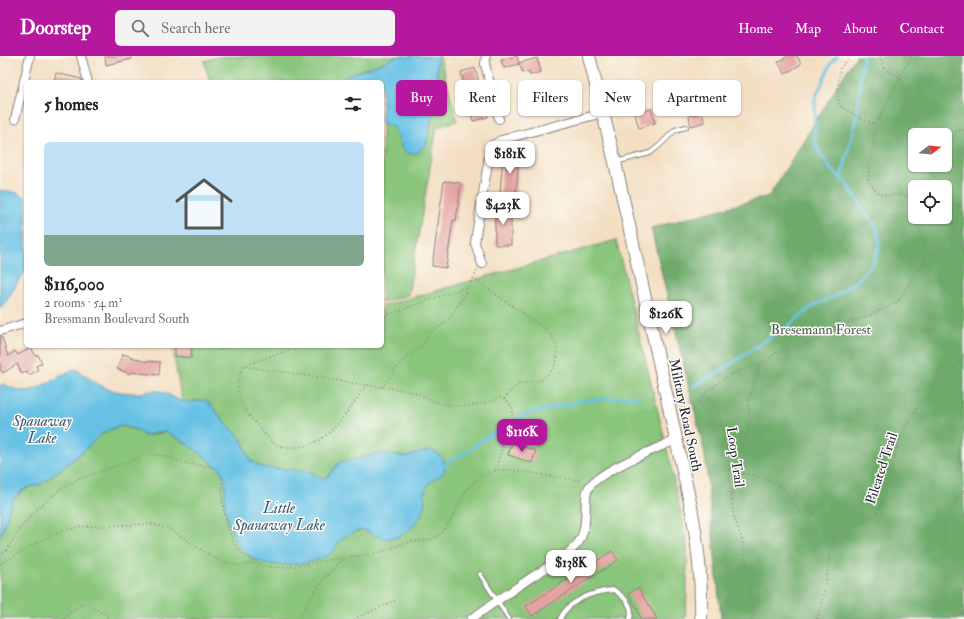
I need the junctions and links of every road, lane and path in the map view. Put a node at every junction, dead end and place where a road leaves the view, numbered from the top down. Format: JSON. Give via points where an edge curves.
{"nodes":[{"id":1,"x":30,"y":56,"type":"edge"},
{"id":2,"x":81,"y":56,"type":"edge"},
{"id":3,"x":486,"y":56,"type":"edge"},
{"id":4,"x":589,"y":56,"type":"edge"},
{"id":5,"x":851,"y":56,"type":"edge"},
{"id":6,"x":880,"y":56,"type":"edge"},
{"id":7,"x":911,"y":56,"type":"edge"},
{"id":8,"x":901,"y":78,"type":"junction"},
{"id":9,"x":24,"y":80,"type":"edge"},
{"id":10,"x":87,"y":80,"type":"edge"},
{"id":11,"x":595,"y":80,"type":"edge"},
{"id":12,"x":24,"y":81,"type":"edge"},
{"id":13,"x":592,"y":116,"type":"edge"},
{"id":14,"x":604,"y":116,"type":"edge"},
{"id":15,"x":15,"y":119,"type":"dead end"},
{"id":16,"x":499,"y":119,"type":"dead end"},
{"id":17,"x":876,"y":124,"type":"junction"},
{"id":18,"x":686,"y":127,"type":"dead end"},
{"id":19,"x":918,"y":128,"type":"edge"},
{"id":20,"x":964,"y":130,"type":"edge"},
{"id":21,"x":952,"y":132,"type":"edge"},
{"id":22,"x":615,"y":162,"type":"junction"},
{"id":23,"x":908,"y":196,"type":"edge"},
{"id":24,"x":952,"y":223,"type":"edge"},
{"id":25,"x":918,"y":224,"type":"edge"},
{"id":26,"x":960,"y":245,"type":"junction"},
{"id":27,"x":964,"y":252,"type":"edge"},
{"id":28,"x":926,"y":258,"type":"junction"},
{"id":29,"x":482,"y":264,"type":"joint"},
{"id":30,"x":473,"y":278,"type":"junction"},
{"id":31,"x":469,"y":286,"type":"junction"},
{"id":32,"x":384,"y":316,"type":"edge"},
{"id":33,"x":24,"y":324,"type":"edge"},
{"id":34,"x":0,"y":331,"type":"edge"},
{"id":35,"x":294,"y":348,"type":"edge"},
{"id":36,"x":964,"y":354,"type":"edge"},
{"id":37,"x":761,"y":364,"type":"junction"},
{"id":38,"x":243,"y":366,"type":"junction"},
{"id":39,"x":366,"y":384,"type":"junction"},
{"id":40,"x":382,"y":387,"type":"junction"},
{"id":41,"x":705,"y":393,"type":"junction"},
{"id":42,"x":504,"y":399,"type":"junction"},
{"id":43,"x":690,"y":410,"type":"dead end"},
{"id":44,"x":676,"y":441,"type":"junction"},
{"id":45,"x":495,"y":471,"type":"junction"},
{"id":46,"x":739,"y":473,"type":"junction"},
{"id":47,"x":582,"y":481,"type":"dead end"},
{"id":48,"x":964,"y":490,"type":"edge"},
{"id":49,"x":732,"y":497,"type":"junction"},
{"id":50,"x":833,"y":532,"type":"junction"},
{"id":51,"x":0,"y":556,"type":"edge"},
{"id":52,"x":343,"y":558,"type":"junction"},
{"id":53,"x":256,"y":562,"type":"junction"},
{"id":54,"x":0,"y":564,"type":"edge"},
{"id":55,"x":964,"y":569,"type":"edge"},
{"id":56,"x":480,"y":574,"type":"dead end"},
{"id":57,"x":396,"y":600,"type":"dead end"},
{"id":58,"x":496,"y":601,"type":"junction"},
{"id":59,"x":64,"y":619,"type":"edge"},
{"id":60,"x":110,"y":619,"type":"edge"},
{"id":61,"x":300,"y":619,"type":"edge"},
{"id":62,"x":354,"y":619,"type":"edge"},
{"id":63,"x":471,"y":619,"type":"edge"},
{"id":64,"x":509,"y":619,"type":"edge"},
{"id":65,"x":560,"y":619,"type":"edge"},
{"id":66,"x":630,"y":619,"type":"edge"},
{"id":67,"x":701,"y":619,"type":"edge"},
{"id":68,"x":752,"y":619,"type":"edge"},
{"id":69,"x":817,"y":619,"type":"edge"}],
"edges":[{"from":1,"to":9,"type":"street"},
{"from":2,"to":10,"type":"street"},
{"from":3,"to":16,"type":"street"},
{"from":4,"to":11,"type":"main road","name":"Military Road South"},
{"from":5,"to":17,"type":"path","via":[[840,68],[837,93],[839,105],[852,115]]},
{"from":6,"to":8,"type":"path","via":[[886,70]]},
{"from":7,"to":8,"type":"path"},
{"from":8,"to":17,"type":"path"},
{"from":8,"to":19,"type":"path"},
{"from":12,"to":15,"type":"street"},
{"from":13,"to":29,"type":"street","via":[[501,140],[493,145],[475,243]]},
{"from":14,"to":22,"type":"main road","name":"Military Road South"},
{"from":17,"to":23,"type":"path","via":[[868,179],[883,196]]},
{"from":18,"to":22,"type":"lane","via":[[675,130],[650,153]]},
{"from":20,"to":21,"type":"path"},
{"from":22,"to":44,"type":"main road","name":"Military Road South"},
{"from":24,"to":26,"type":"path"},
{"from":25,"to":28,"type":"path"},
{"from":26,"to":27,"type":"path"},
{"from":26,"to":28,"type":"path","via":[[943,248]]},
{"from":28,"to":37,"type":"path","via":[[900,299],[894,304],[866,317],[833,327],[819,339],[776,353]]},
{"from":29,"to":30,"type":"path"},
{"from":30,"to":31,"type":"path"},
{"from":30,"to":42,"type":"path","via":[[549,332],[557,346],[557,360],[550,373],[541,380],[520,384]]},
{"from":31,"to":32,"type":"path"},
{"from":31,"to":40,"type":"path","via":[[451,317],[430,332],[422,346],[407,356]]},
{"from":33,"to":34,"type":"street"},
{"from":35,"to":38,"type":"path"},
{"from":36,"to":50,"type":"path","name":"Pileated Trail","via":[[918,407],[903,430],[877,512],[869,520]]},
{"from":37,"to":41,"type":"path","via":[[730,374]]},
{"from":37,"to":46,"type":"path","name":"Loop Trail","via":[[748,401],[750,420]]},
{"from":38,"to":39,"type":"path"},
{"from":38,"to":39,"type":"path","via":[[238,386],[245,411],[274,443],[287,447],[300,447],[312,443],[335,428]]},
{"from":39,"to":40,"type":"path"},
{"from":40,"to":42,"type":"path","via":[[418,393],[437,402],[457,406],[479,405]]},
{"from":41,"to":43,"type":"path"},
{"from":41,"to":49,"type":"path","name":"Loop Trail","via":[[721,419]]},
{"from":42,"to":45,"type":"path","via":[[513,412]]},
{"from":44,"to":58,"type":"street","via":[[599,477],[587,491],[584,526],[578,543],[563,557]]},
{"from":44,"to":67,"type":"main road","name":"Military Road South","via":[[695,527]]},
{"from":45,"to":47,"type":"path","via":[[511,470]]},
{"from":45,"to":52,"type":"path","via":[[481,476],[471,484],[445,528],[436,537],[384,551]]},
{"from":46,"to":49,"type":"path","name":"Loop Trail"},
{"from":46,"to":50,"type":"path","via":[[777,483],[786,491],[801,514]]},
{"from":48,"to":55,"type":"path","via":[[944,522],[949,552]]},
{"from":49,"to":68,"type":"path","name":"Loop Trail","via":[[734,516],[742,538],[748,571]]},
{"from":50,"to":69,"type":"path","via":[[825,589]]},
{"from":51,"to":53,"type":"path","via":[[30,517],[67,485],[143,455],[155,454],[218,469],[222,476],[222,502],[231,535],[240,551]]},
{"from":52,"to":53,"type":"path","via":[[294,566],[269,566]]},
{"from":52,"to":61,"type":"path","via":[[314,592]]},
{"from":53,"to":54,"type":"path","via":[[239,566],[217,560],[170,529],[150,524],[77,527],[49,536]]},
{"from":56,"to":58,"type":"lane"},
{"from":57,"to":62,"type":"path"},
{"from":58,"to":63,"type":"street"},
{"from":58,"to":64,"type":"lane"},
{"from":59,"to":60,"type":"path","via":[[84,604],[90,605]]},
{"from":65,"to":66,"type":"lane","via":[[563,612],[583,597],[614,590],[624,596],[630,606]]}]}
